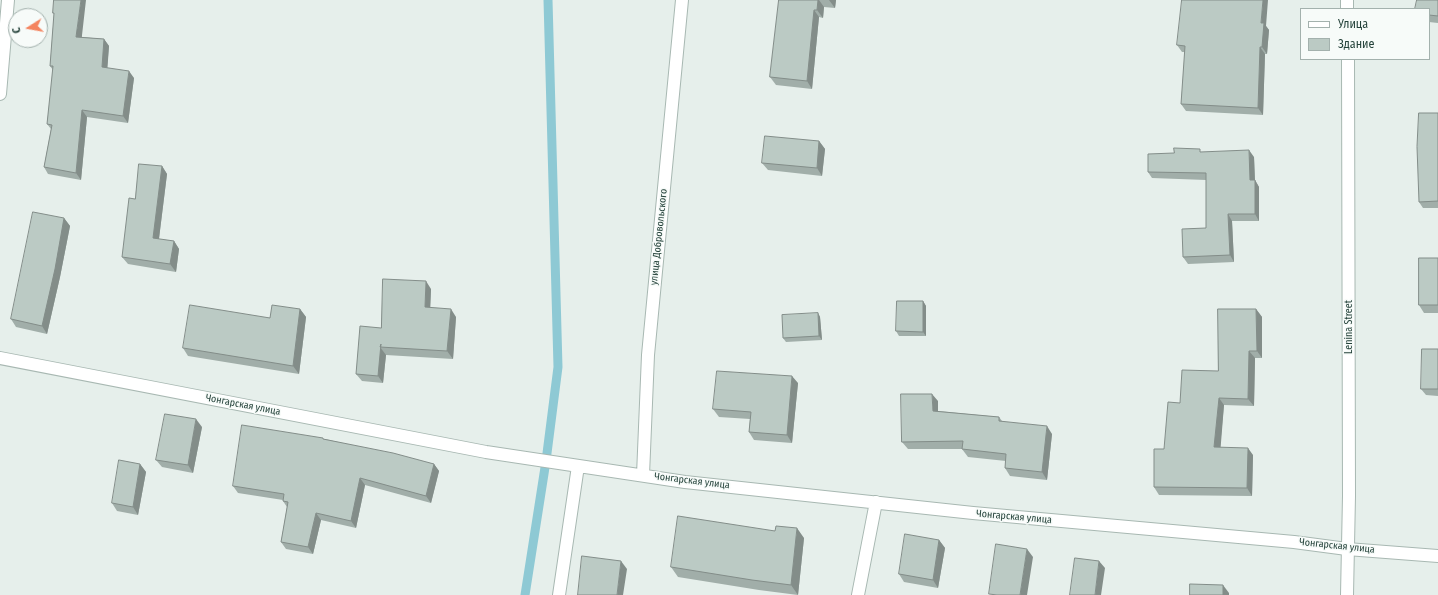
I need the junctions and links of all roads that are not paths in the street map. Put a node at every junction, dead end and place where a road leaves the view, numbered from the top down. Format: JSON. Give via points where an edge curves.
{"nodes":[{"id":1,"x":8,"y":0,"type":"edge"},
{"id":2,"x":682,"y":0,"type":"edge"},
{"id":3,"x":1348,"y":60,"type":"edge"},
{"id":4,"x":0,"y":94,"type":"edge"},
{"id":5,"x":0,"y":358,"type":"edge"},
{"id":6,"x":578,"y":466,"type":"junction"},
{"id":7,"x":643,"y":475,"type":"junction"},
{"id":8,"x":876,"y":502,"type":"junction"},
{"id":9,"x":1348,"y":549,"type":"junction"},
{"id":10,"x":1438,"y":556,"type":"edge"},
{"id":11,"x":559,"y":595,"type":"edge"},
{"id":12,"x":858,"y":595,"type":"edge"},
{"id":13,"x":1347,"y":595,"type":"edge"}],
"edges":[{"from":1,"to":4,"type":"street"},
{"from":2,"to":7,"type":"street","name":"улица Добровольского","via":[[648,355]]},
{"from":3,"to":9,"type":"street","name":"Lenina Street"},
{"from":5,"to":6,"type":"street","name":"Чонгарская улица","via":[[486,452]]},
{"from":6,"to":7,"type":"street","name":"Чонгарская улица"},
{"from":6,"to":11,"type":"street"},
{"from":7,"to":8,"type":"street","name":"Чонгарская улица","via":[[685,482]]},
{"from":8,"to":9,"type":"street","name":"Чонгарская улица"},
{"from":8,"to":12,"type":"street"},
{"from":9,"to":10,"type":"street","name":"Чонгарская улица"},
{"from":9,"to":13,"type":"street","name":"Lenina Street"}]}
